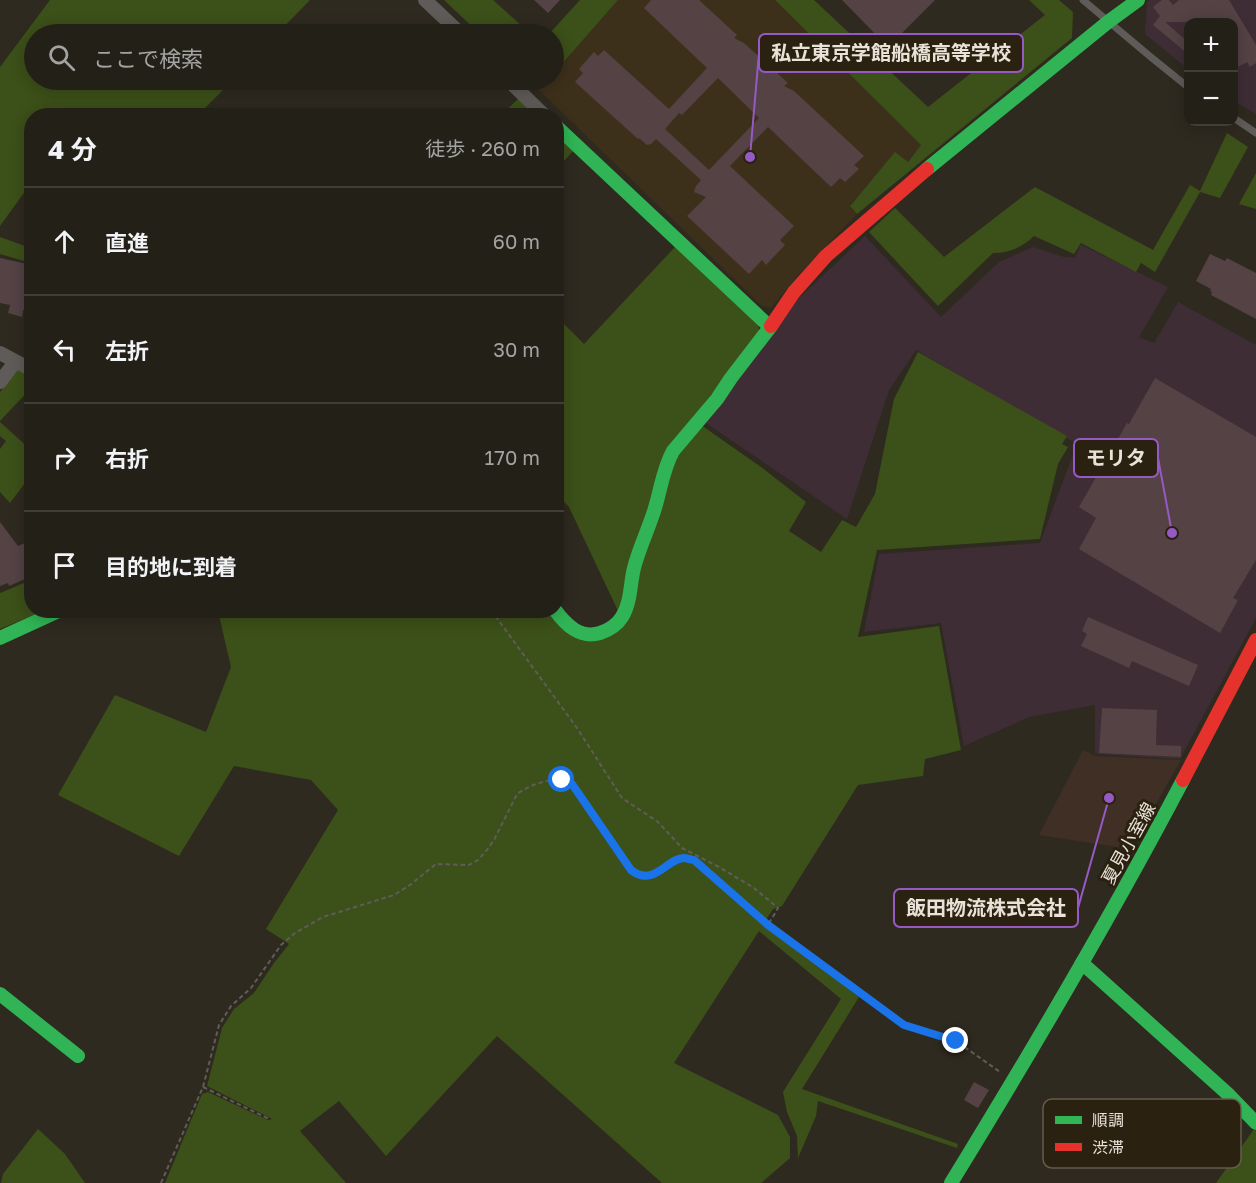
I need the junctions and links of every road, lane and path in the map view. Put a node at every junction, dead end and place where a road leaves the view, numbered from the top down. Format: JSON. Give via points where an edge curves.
{"nodes":[{"id":1,"x":424,"y":0,"type":"edge"},
{"id":2,"x":1083,"y":0,"type":"edge"},
{"id":3,"x":1138,"y":0,"type":"edge"},
{"id":4,"x":1108,"y":22,"type":"junction"},
{"id":5,"x":449,"y":24,"type":"edge"},
{"id":6,"x":1184,"y":84,"type":"edge"},
{"id":7,"x":518,"y":90,"type":"edge"},
{"id":8,"x":537,"y":108,"type":"edge"},
{"id":9,"x":1238,"y":121,"type":"edge"},
{"id":10,"x":1256,"y":133,"type":"edge"},
{"id":11,"x":564,"y":134,"type":"edge"},
{"id":12,"x":770,"y":327,"type":"junction"},
{"id":13,"x":0,"y":353,"type":"edge"},
{"id":14,"x":15,"y":362,"type":"junction"},
{"id":15,"x":24,"y":366,"type":"edge"},
{"id":16,"x":0,"y":382,"type":"edge"},
{"id":17,"x":44,"y":618,"type":"edge"},
{"id":18,"x":497,"y":618,"type":"edge"},
{"id":19,"x":561,"y":618,"type":"edge"},
{"id":20,"x":0,"y":638,"type":"edge"},
{"id":21,"x":1256,"y":640,"type":"edge"},
{"id":22,"x":768,"y":925,"type":"junction"},
{"id":23,"x":1082,"y":963,"type":"junction"},
{"id":24,"x":0,"y":993,"type":"edge"},
{"id":25,"x":78,"y":1056,"type":"dead end"},
{"id":26,"x":1013,"y":1080,"type":"junction"},
{"id":27,"x":203,"y":1087,"type":"junction"},
{"id":28,"x":1232,"y":1099,"type":"edge"},
{"id":29,"x":1241,"y":1108,"type":"edge"},
{"id":30,"x":269,"y":1119,"type":"dead end"},
{"id":31,"x":1256,"y":1123,"type":"edge"},
{"id":32,"x":161,"y":1183,"type":"edge"},
{"id":33,"x":951,"y":1183,"type":"edge"}],
"edges":[{"from":1,"to":5,"type":"street"},
{"from":2,"to":4,"type":"lane"},
{"from":3,"to":4,"type":"street"},
{"from":4,"to":6,"type":"lane"},
{"from":4,"to":12,"type":"street","via":[[826,256]]},
{"from":7,"to":8,"type":"street"},
{"from":9,"to":10,"type":"lane"},
{"from":11,"to":12,"type":"street"},
{"from":12,"to":19,"type":"street","via":[[668,460],[620,620],[611,629],[590,636],[578,633]]},
{"from":13,"to":14,"type":"street"},
{"from":14,"to":15,"type":"street"},
{"from":14,"to":16,"type":"street"},
{"from":17,"to":20,"type":"street"},
{"from":18,"to":22,"type":"path","via":[[578,729],[622,798],[658,822],[682,848],[754,888],[778,908]]},
{"from":21,"to":23,"type":"street","name":"夏見小室線","via":[[1166,815]]},
{"from":22,"to":26,"type":"path","via":[[904,1025],[956,1041]]},
{"from":22,"to":27,"type":"path","via":[[694,860],[679,859],[651,875],[634,873],[572,784],[550,780],[517,795],[494,840],[478,860],[469,865],[436,864],[394,895],[323,918],[281,945],[219,1025]]},
{"from":23,"to":26,"type":"street","name":"夏見小室線"},
{"from":23,"to":28,"type":"street"},
{"from":24,"to":25,"type":"street"},
{"from":26,"to":33,"type":"street","name":"夏見小室線"},
{"from":27,"to":30,"type":"path"},
{"from":27,"to":32,"type":"path"},
{"from":29,"to":31,"type":"street"}]}
